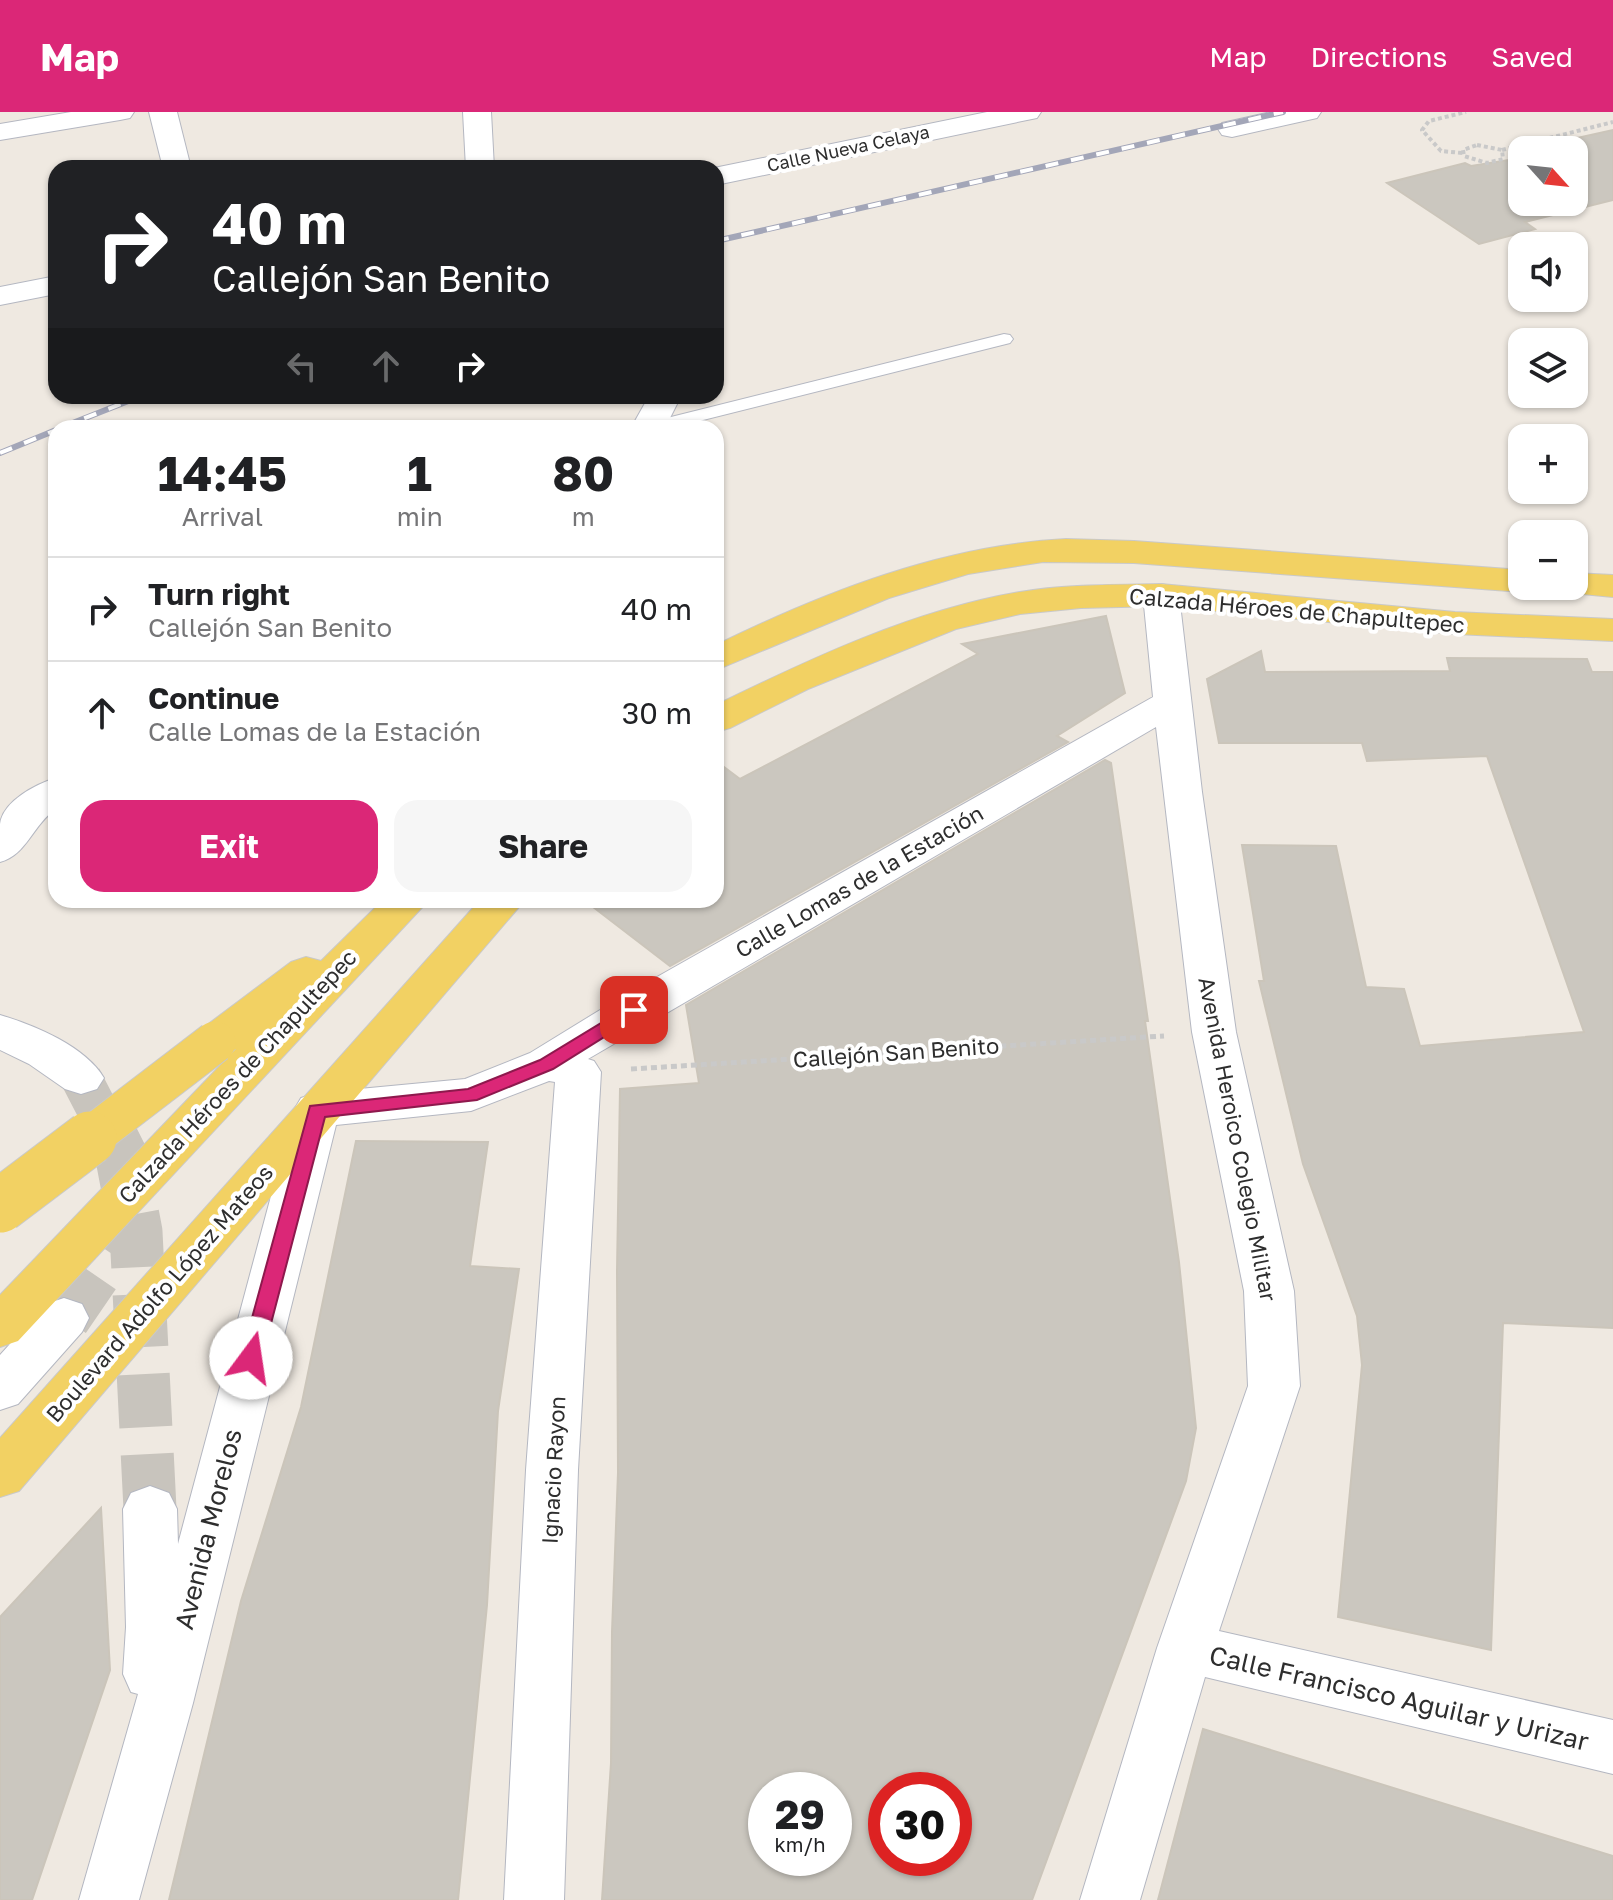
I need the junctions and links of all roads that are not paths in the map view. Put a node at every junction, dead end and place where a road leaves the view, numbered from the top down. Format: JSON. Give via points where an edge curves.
{"nodes":[{"id":1,"x":120,"y":112,"type":"edge"},
{"id":2,"x":163,"y":112,"type":"edge"},
{"id":3,"x":454,"y":112,"type":"edge"},
{"id":4,"x":477,"y":112,"type":"edge"},
{"id":5,"x":981,"y":112,"type":"edge"},
{"id":6,"x":1027,"y":112,"type":"edge"},
{"id":7,"x":1307,"y":112,"type":"edge"},
{"id":8,"x":1232,"y":129,"type":"dead end"},
{"id":9,"x":0,"y":132,"type":"edge"},
{"id":10,"x":175,"y":160,"type":"edge"},
{"id":11,"x":456,"y":160,"type":"edge"},
{"id":12,"x":480,"y":160,"type":"edge"},
{"id":13,"x":724,"y":167,"type":"edge"},
{"id":14,"x":724,"y":174,"type":"edge"},
{"id":15,"x":48,"y":263,"type":"edge"},
{"id":16,"x":0,"y":272,"type":"edge"},
{"id":17,"x":48,"y":287,"type":"edge"},
{"id":18,"x":0,"y":296,"type":"edge"},
{"id":19,"x":1004,"y":339,"type":"dead end"},
{"id":20,"x":681,"y":420,"type":"edge"},
{"id":21,"x":1508,"y":580,"type":"edge"},
{"id":22,"x":1588,"y":585,"type":"edge"},
{"id":23,"x":1613,"y":586,"type":"edge"},
{"id":24,"x":1161,"y":595,"type":"junction"},
{"id":25,"x":1613,"y":630,"type":"edge"},
{"id":26,"x":724,"y":655,"type":"edge"},
{"id":27,"x":1173,"y":701,"type":"junction"},
{"id":28,"x":724,"y":716,"type":"edge"},
{"id":29,"x":22,"y":811,"type":"edge"},
{"id":30,"x":0,"y":849,"type":"edge"},
{"id":31,"x":390,"y":908,"type":"edge"},
{"id":32,"x":400,"y":908,"type":"edge"},
{"id":33,"x":497,"y":908,"type":"edge"},
{"id":34,"x":0,"y":1031,"type":"edge"},
{"id":35,"x":562,"y":1068,"type":"junction"},
{"id":36,"x":81,"y":1078,"type":"tunnel mouth"},
{"id":37,"x":317,"y":1110,"type":"junction"},
{"id":38,"x":0,"y":1206,"type":"edge"},
{"id":39,"x":64,"y":1318,"type":"tunnel mouth"},
{"id":40,"x":0,"y":1327,"type":"edge"},
{"id":41,"x":0,"y":1389,"type":"edge"},
{"id":42,"x":0,"y":1475,"type":"edge"},
{"id":43,"x":150,"y":1509,"type":"tunnel mouth"},
{"id":44,"x":1185,"y":1648,"type":"junction"},
{"id":45,"x":1613,"y":1747,"type":"edge"},
{"id":46,"x":141,"y":1792,"type":"junction"},
{"id":47,"x":109,"y":1900,"type":"edge"},
{"id":48,"x":534,"y":1900,"type":"edge"},
{"id":49,"x":1110,"y":1900,"type":"edge"}],
"edges":[{"from":1,"to":9,"type":"street"},
{"from":2,"to":10,"type":"street"},
{"from":3,"to":11,"type":"street"},
{"from":4,"to":12,"type":"street"},
{"from":5,"to":13,"type":"street","name":"Calle Nueva Celaya"},
{"from":6,"to":14,"type":"street","name":"Calle Nueva Celaya"},
{"from":7,"to":8,"type":"street"},
{"from":15,"to":16,"type":"street"},
{"from":17,"to":18,"type":"street"},
{"from":19,"to":20,"type":"lane"},
{"from":21,"to":26,"type":"main road","name":"Calzada Héroes de Chapultepec","via":[[1042,551],[955,568],[869,594]]},
{"from":22,"to":23,"type":"main road"},
{"from":24,"to":25,"type":"main road","name":"Calzada Héroes de Chapultepec","via":[[1455,623]]},
{"from":24,"to":27,"type":"street","name":"Avenida Heroico Colegio Militar"},
{"from":24,"to":28,"type":"main road","name":"Calzada Héroes de Chapultepec","via":[[1020,603],[944,621],[795,681]]},
{"from":27,"to":35,"type":"street","name":"Calle Lomas de la Estación","via":[[648,1002]]},
{"from":27,"to":44,"type":"street","name":"Avenida Heroico Colegio Militar","via":[[1214,1032],[1269,1291],[1274,1386]]},
{"from":29,"to":30,"type":"street"},
{"from":31,"to":38,"type":"main road","bridge":true},
{"from":32,"to":40,"type":"main road","name":"Calzada Héroes de Chapultepec"},
{"from":33,"to":37,"type":"main road"},
{"from":34,"to":36,"type":"street"},
{"from":35,"to":37,"type":"street","via":[[471,1095]]},
{"from":35,"to":48,"type":"street","name":"Ignacio Rayon"},
{"from":37,"to":42,"type":"main road","name":"Boulevard Adolfo López Mateos"},
{"from":37,"to":46,"type":"street","name":"Avenida Morelos"},
{"from":39,"to":41,"type":"street"},
{"from":43,"to":46,"type":"street","via":[[154,1627]]},
{"from":44,"to":45,"type":"street","name":"Calle Francisco Aguilar y Urizar"},
{"from":44,"to":49,"type":"street","name":"Avenida Heroico Colegio Militar"},
{"from":46,"to":47,"type":"street","name":"Avenida Morelos"}]}
